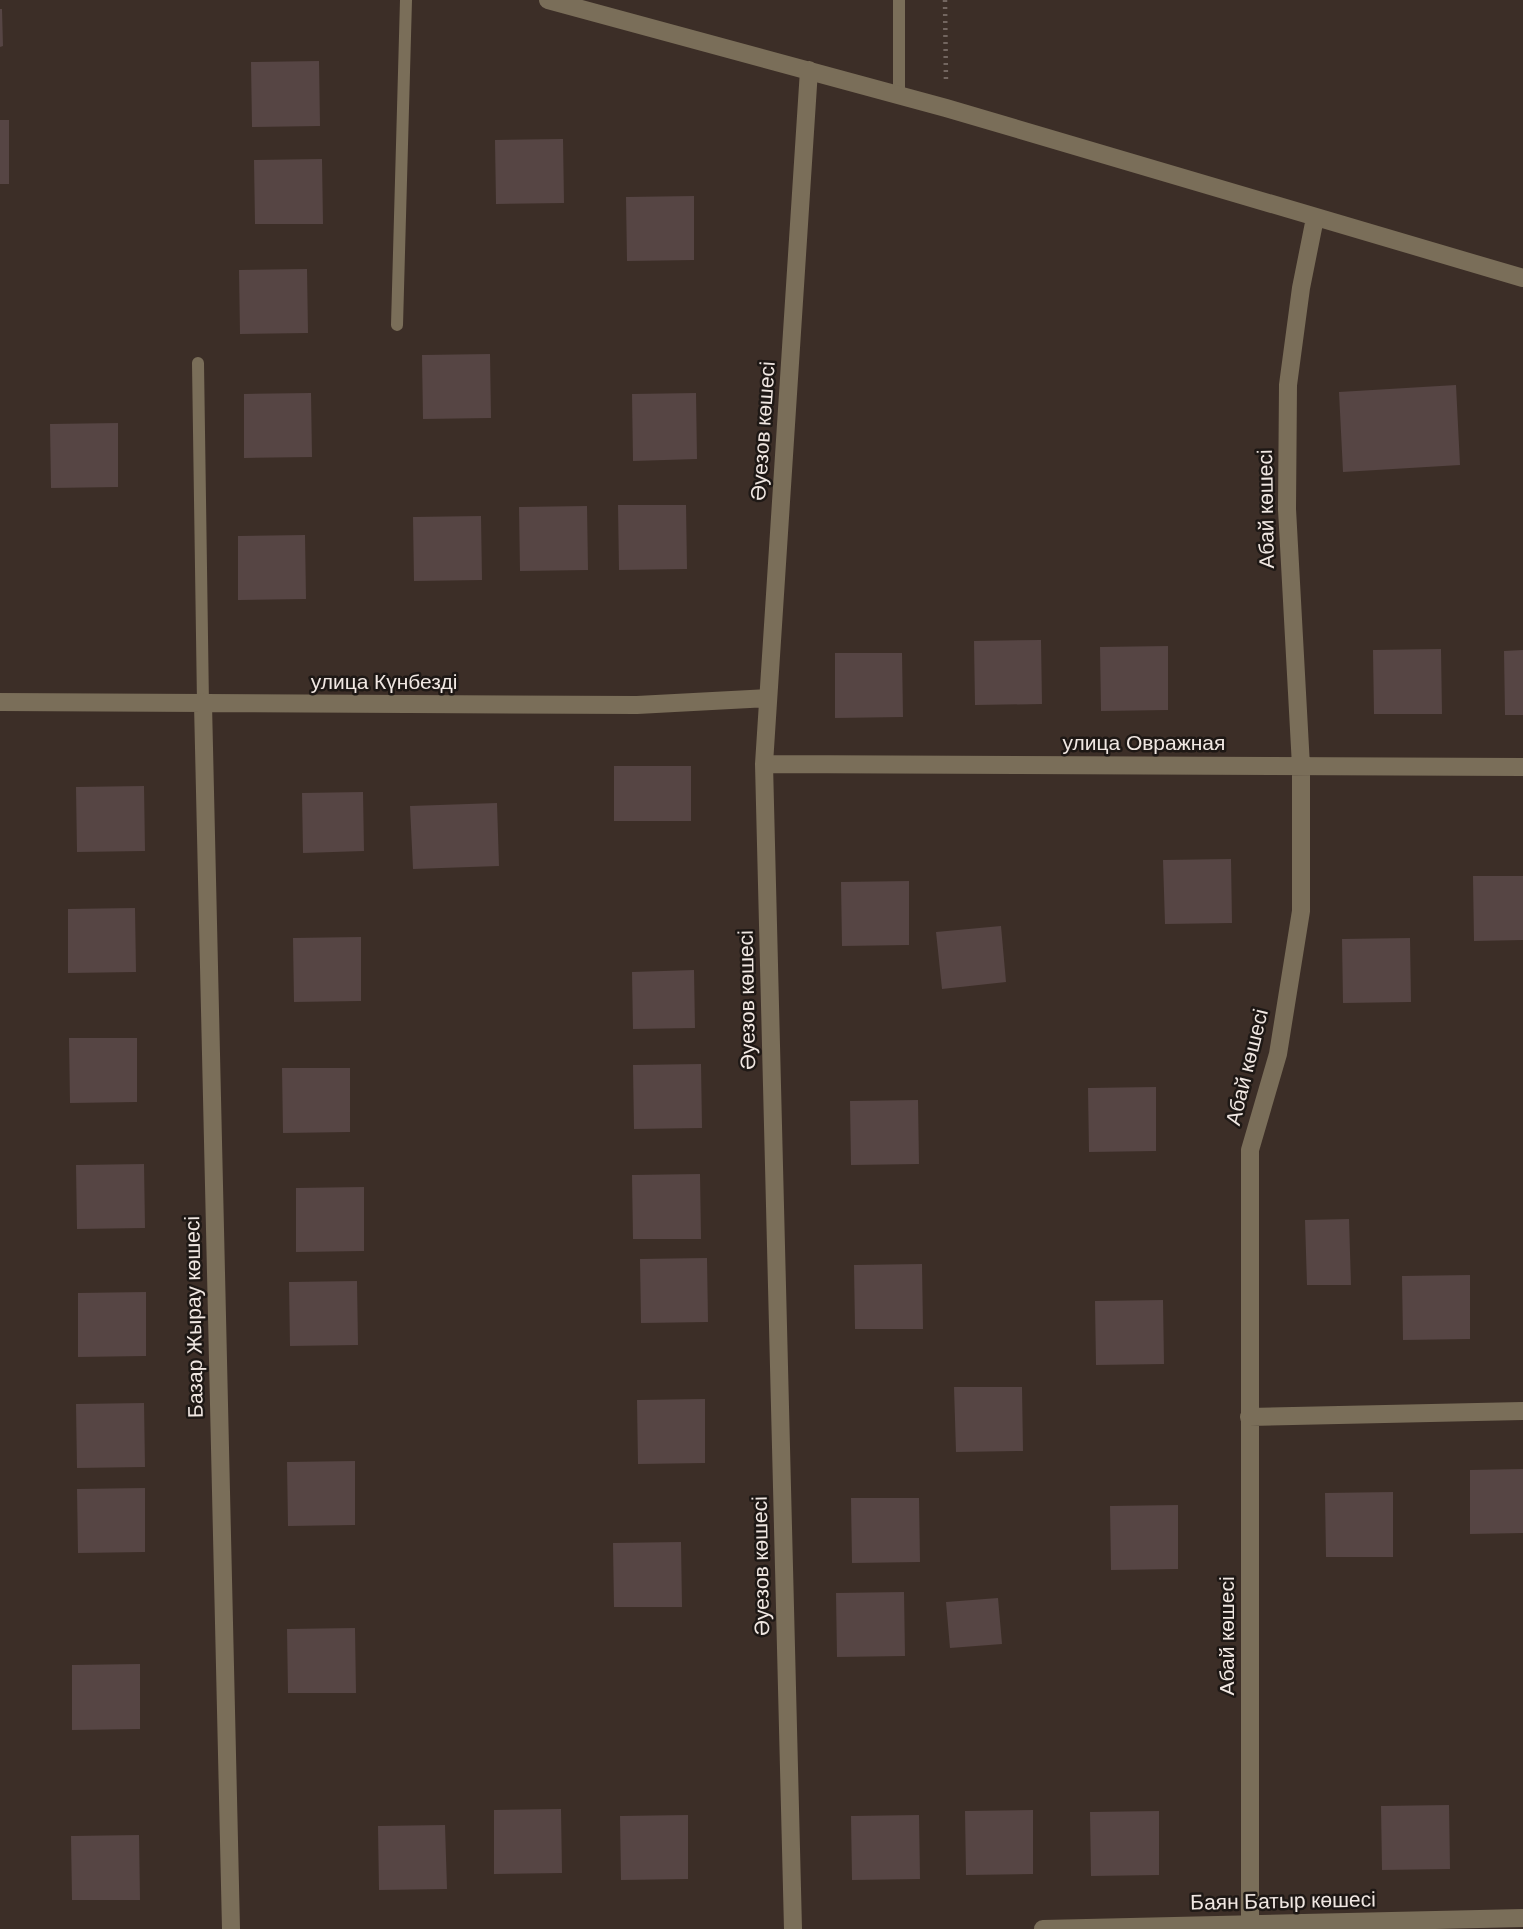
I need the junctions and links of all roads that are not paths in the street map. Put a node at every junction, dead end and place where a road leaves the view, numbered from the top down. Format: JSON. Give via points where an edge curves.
{"nodes":[{"id":1,"x":406,"y":0,"type":"edge"},
{"id":2,"x":548,"y":0,"type":"edge"},
{"id":3,"x":899,"y":0,"type":"edge"},
{"id":4,"x":809,"y":70,"type":"junction"},
{"id":5,"x":899,"y":96,"type":"junction"},
{"id":6,"x":1315,"y":218,"type":"junction"},
{"id":7,"x":1523,"y":278,"type":"edge"},
{"id":8,"x":397,"y":325,"type":"dead end"},
{"id":9,"x":198,"y":363,"type":"dead end"},
{"id":10,"x":768,"y":698,"type":"junction"},
{"id":11,"x":0,"y":702,"type":"edge"},
{"id":12,"x":204,"y":704,"type":"junction"},
{"id":13,"x":764,"y":764,"type":"junction"},
{"id":14,"x":1301,"y":766,"type":"junction"},
{"id":15,"x":1523,"y":767,"type":"edge"},
{"id":16,"x":1523,"y":1411,"type":"edge"},
{"id":17,"x":1249,"y":1416,"type":"junction"},
{"id":18,"x":1523,"y":1918,"type":"edge"},
{"id":19,"x":1250,"y":1926,"type":"edge"},
{"id":20,"x":231,"y":1929,"type":"edge"},
{"id":21,"x":793,"y":1929,"type":"edge"},
{"id":22,"x":1043,"y":1929,"type":"edge"}],
"edges":[{"from":1,"to":8,"type":"lane"},
{"from":2,"to":4,"type":"street"},
{"from":3,"to":5,"type":"lane"},
{"from":4,"to":5,"type":"street"},
{"from":4,"to":10,"type":"street","name":"Әуезов көшесі"},
{"from":5,"to":6,"type":"street"},
{"from":6,"to":7,"type":"street"},
{"from":6,"to":14,"type":"street","name":"Абай көшесі","via":[[1288,385],[1287,509]]},
{"from":9,"to":12,"type":"lane"},
{"from":10,"to":12,"type":"street","name":"улица Күнбезді","via":[[637,705]]},
{"from":10,"to":13,"type":"street","name":"Әуезов көшесі"},
{"from":11,"to":12,"type":"street","name":"улица Күнбезді"},
{"from":12,"to":20,"type":"street","name":"Базар Жырау көшесі"},
{"from":13,"to":14,"type":"street","name":"улица Овражная"},
{"from":13,"to":21,"type":"street","name":"Әуезов көшесі"},
{"from":14,"to":15,"type":"street","name":"улица Овражная"},
{"from":14,"to":17,"type":"street","name":"Абай көшесі","via":[[1301,911],[1278,1054],[1250,1150]]},
{"from":16,"to":17,"type":"street"},
{"from":17,"to":19,"type":"street","name":"Абай көшесі"},
{"from":18,"to":19,"type":"street","name":"Баян Батыр көшесі"},
{"from":19,"to":22,"type":"street","name":"Баян Батыр көшесі"}]}
